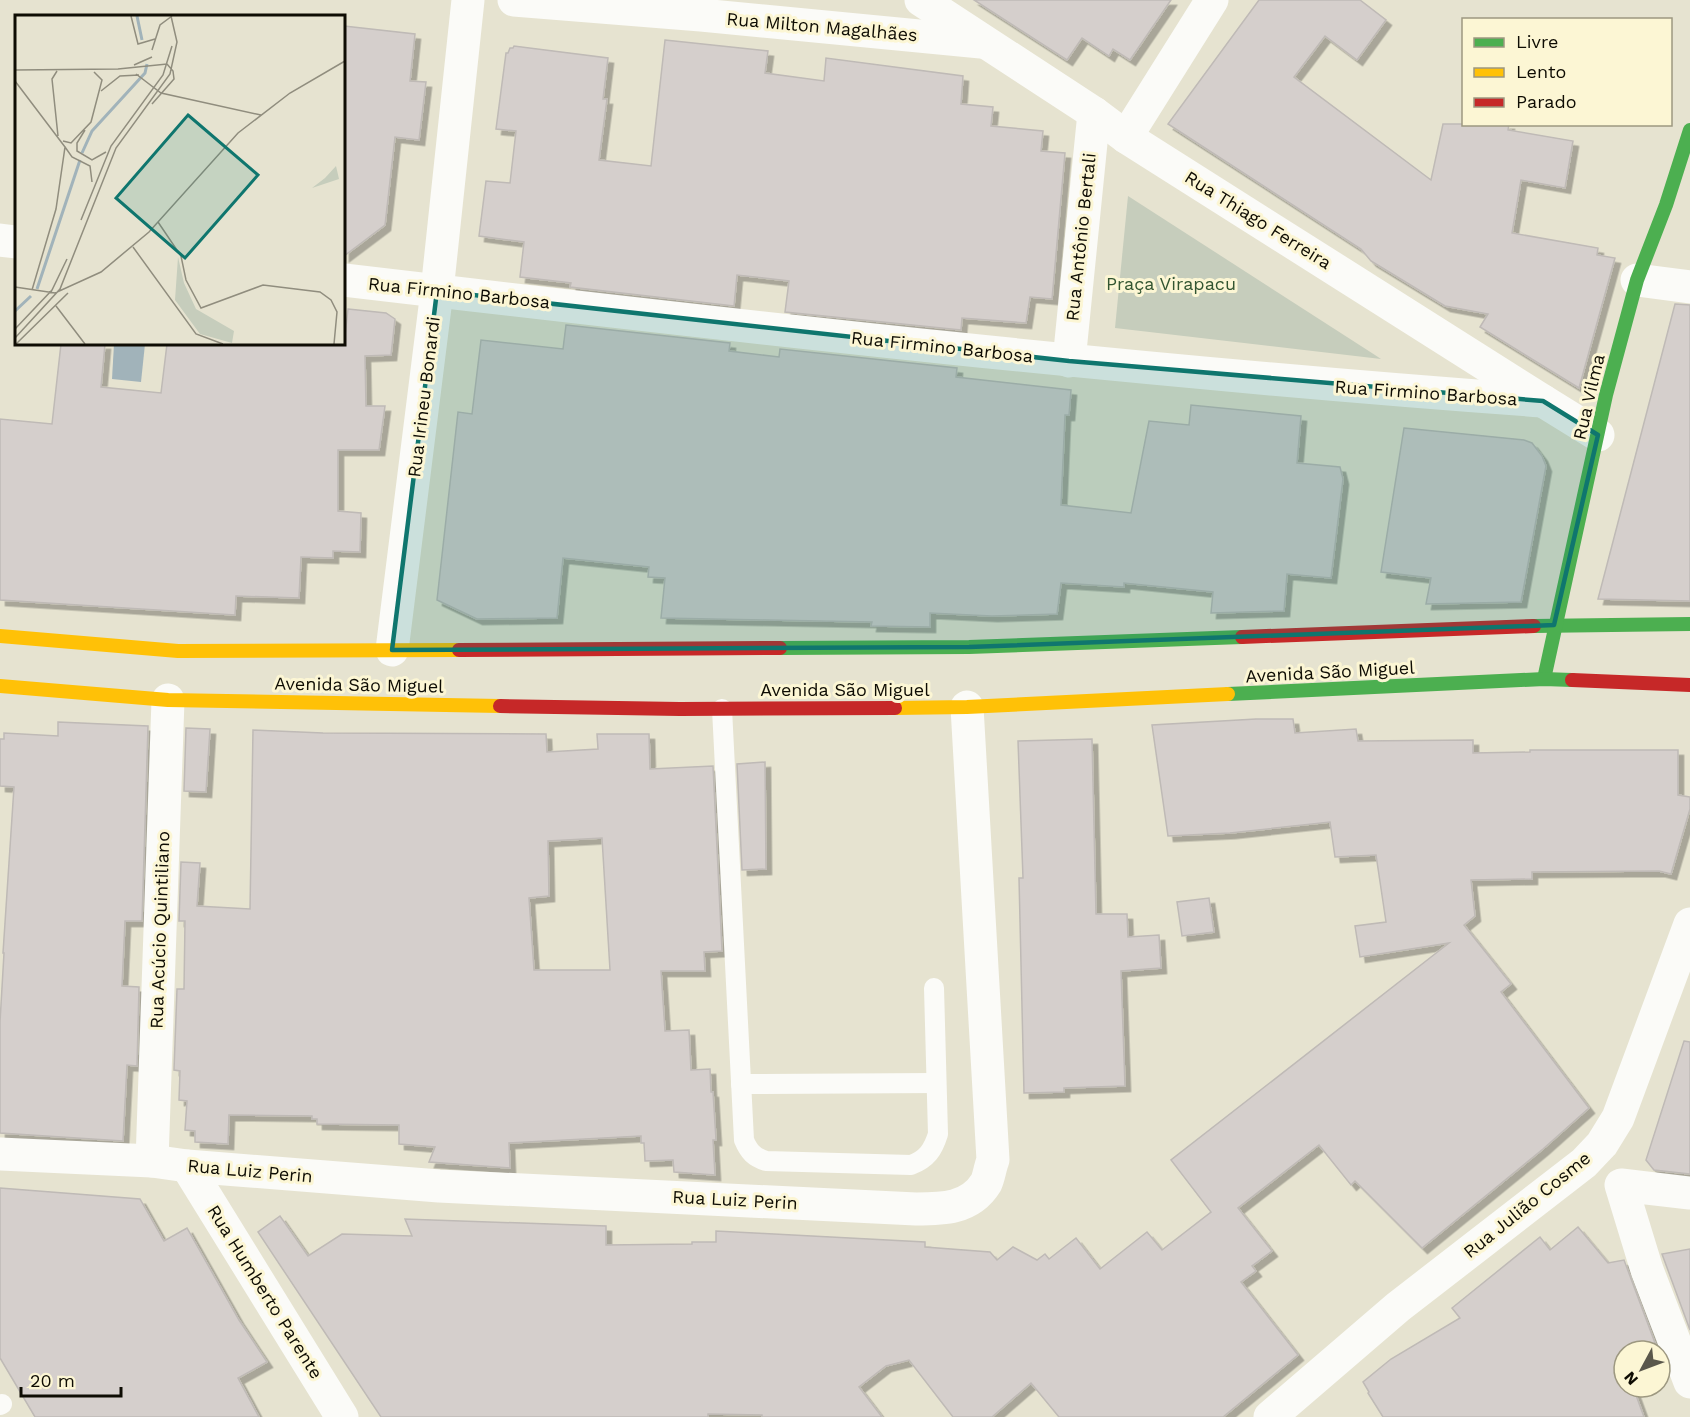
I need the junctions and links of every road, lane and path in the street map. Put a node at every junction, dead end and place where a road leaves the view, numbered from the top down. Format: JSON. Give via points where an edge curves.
{"nodes":[{"id":1,"x":468,"y":0,"type":"edge"},
{"id":2,"x":514,"y":0,"type":"edge"},
{"id":3,"x":921,"y":0,"type":"edge"},
{"id":4,"x":1212,"y":0,"type":"edge"},
{"id":5,"x":987,"y":43,"type":"junction"},
{"id":6,"x":1094,"y":113,"type":"junction"},
{"id":7,"x":1690,"y":130,"type":"edge"},
{"id":8,"x":1126,"y":137,"type":"junction"},
{"id":9,"x":1678,"y":195,"type":"edge"},
{"id":10,"x":0,"y":240,"type":"edge"},
{"id":11,"x":15,"y":242,"type":"edge"},
{"id":12,"x":345,"y":280,"type":"edge"},
{"id":13,"x":1637,"y":280,"type":"junction"},
{"id":14,"x":1690,"y":286,"type":"edge"},
{"id":15,"x":437,"y":291,"type":"junction"},
{"id":16,"x":1069,"y":361,"type":"junction"},
{"id":17,"x":1543,"y":401,"type":"junction"},
{"id":18,"x":1598,"y":435,"type":"junction"},
{"id":19,"x":1690,"y":624,"type":"edge"},
{"id":20,"x":1554,"y":625,"type":"junction"},
{"id":21,"x":0,"y":636,"type":"edge"},
{"id":22,"x":392,"y":650,"type":"junction"},
{"id":23,"x":1544,"y":679,"type":"junction"},
{"id":24,"x":1690,"y":685,"type":"edge"},
{"id":25,"x":0,"y":686,"type":"edge"},
{"id":26,"x":168,"y":700,"type":"junction"},
{"id":27,"x":967,"y":707,"type":"junction"},
{"id":28,"x":722,"y":709,"type":"junction"},
{"id":29,"x":1690,"y":924,"type":"edge"},
{"id":30,"x":934,"y":988,"type":"dead end"},
{"id":31,"x":936,"y":1083,"type":"junction"},
{"id":32,"x":741,"y":1084,"type":"junction"},
{"id":33,"x":1602,"y":1144,"type":"junction"},
{"id":34,"x":0,"y":1154,"type":"edge"},
{"id":35,"x":152,"y":1161,"type":"junction"},
{"id":36,"x":187,"y":1166,"type":"junction"},
{"id":37,"x":1621,"y":1185,"type":"junction"},
{"id":38,"x":1683,"y":1192,"type":"edge"},
{"id":39,"x":1690,"y":1382,"type":"edge"},
{"id":40,"x":1301,"y":1406,"type":"edge"},
{"id":41,"x":342,"y":1417,"type":"edge"},
{"id":42,"x":1270,"y":1417,"type":"edge"}],
"edges":[{"from":1,"to":15,"type":"street","name":"Rua Irineu Bonardi"},
{"from":2,"to":5,"type":"street","name":"Rua Milton Magalhães"},
{"from":3,"to":5,"type":"street","name":"Rua Thiago Ferreira"},
{"from":4,"to":8,"type":"street"},
{"from":5,"to":6,"type":"street","name":"Rua Thiago Ferreira"},
{"from":6,"to":8,"type":"street","name":"Rua Thiago Ferreira"},
{"from":6,"to":16,"type":"street","name":"Rua Antônio Bertali"},
{"from":7,"to":9,"type":"main road","name":"Rua Vilma"},
{"from":8,"to":17,"type":"street","name":"Rua Thiago Ferreira"},
{"from":9,"to":13,"type":"main road","name":"Rua Vilma"},
{"from":10,"to":11,"type":"street"},
{"from":12,"to":15,"type":"street","name":"Rua Firmino Barbosa"},
{"from":13,"to":14,"type":"street"},
{"from":13,"to":18,"type":"main road","name":"Rua Vilma"},
{"from":15,"to":16,"type":"street","name":"Rua Firmino Barbosa"},
{"from":15,"to":22,"type":"street","name":"Rua Irineu Bonardi"},
{"from":16,"to":17,"type":"street","name":"Rua Firmino Barbosa"},
{"from":17,"to":18,"type":"street","name":"Rua Thiago Ferreira"},
{"from":18,"to":20,"type":"main road","name":"Rua Vilma"},
{"from":19,"to":20,"type":"main road","name":"Avenida São Miguel"},
{"from":20,"to":22,"type":"main road","name":"Avenida São Miguel","via":[[969,647]]},
{"from":20,"to":23,"type":"main road","name":"Rua Vilma"},
{"from":21,"to":22,"type":"main road","name":"Avenida São Miguel","via":[[178,651]]},
{"from":23,"to":24,"type":"main road","name":"Avenida São Miguel"},
{"from":23,"to":27,"type":"main road","name":"Avenida São Miguel"},
{"from":25,"to":26,"type":"main road","name":"Avenida São Miguel"},
{"from":26,"to":28,"type":"main road","name":"Avenida São Miguel"},
{"from":26,"to":35,"type":"street","name":"Rua Acúcio Quintiliano"},
{"from":27,"to":28,"type":"main road","name":"Avenida São Miguel"},
{"from":27,"to":36,"type":"street","name":"Rua Luiz Perin","via":[[993,1160],[986,1183],[963,1204],[946,1209],[869,1207],[439,1186]]},
{"from":28,"to":32,"type":"lane"},
{"from":29,"to":33,"type":"street","name":"Rua Julião Cosme","via":[[1618,1118]]},
{"from":30,"to":31,"type":"lane"},
{"from":31,"to":32,"type":"lane"},
{"from":31,"to":32,"type":"lane","via":[[935,1144],[921,1161],[911,1165],[766,1161],[755,1157],[744,1140]]},
{"from":33,"to":37,"type":"street"},
{"from":33,"to":40,"type":"street","name":"Rua Julião Cosme","via":[[1584,1163],[1398,1307]]},
{"from":34,"to":35,"type":"street","name":"Rua Luiz Perin"},
{"from":35,"to":36,"type":"street","name":"Rua Luiz Perin"},
{"from":36,"to":41,"type":"street","name":"Rua Humberto Parente"},
{"from":37,"to":38,"type":"street"},
{"from":37,"to":39,"type":"street","via":[[1647,1270]]},
{"from":40,"to":42,"type":"street","name":"Rua Julião Cosme"}]}
